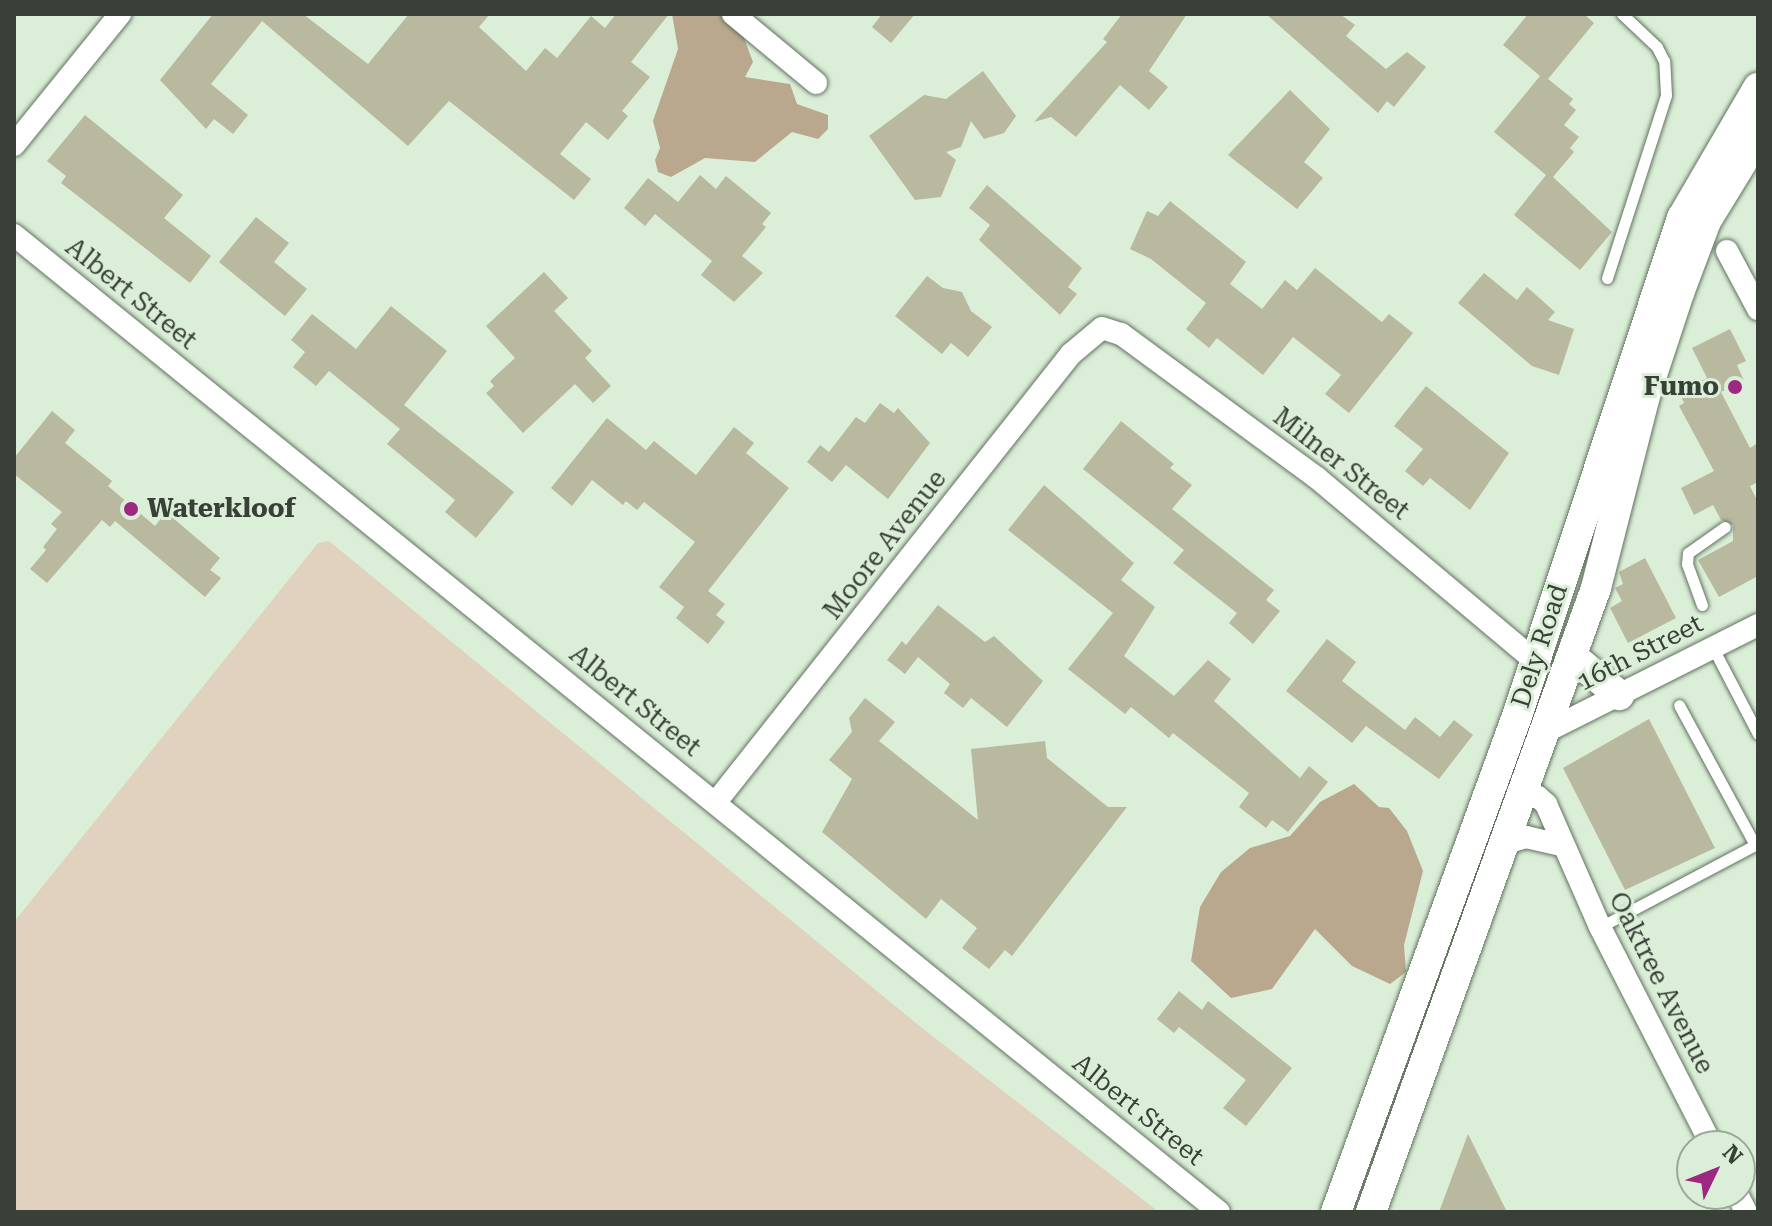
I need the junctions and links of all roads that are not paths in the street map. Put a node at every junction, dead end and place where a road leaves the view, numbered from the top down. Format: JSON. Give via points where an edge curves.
{"nodes":[{"id":1,"x":120,"y":14,"type":"edge"},
{"id":2,"x":733,"y":14,"type":"edge"},
{"id":3,"x":1622,"y":14,"type":"edge"},
{"id":4,"x":816,"y":83,"type":"dead end"},
{"id":5,"x":1758,"y":88,"type":"edge"},
{"id":6,"x":1758,"y":136,"type":"edge"},
{"id":7,"x":14,"y":145,"type":"edge"},
{"id":8,"x":14,"y":235,"type":"edge"},
{"id":9,"x":1727,"y":251,"type":"dead end"},
{"id":10,"x":1607,"y":278,"type":"dead end"},
{"id":11,"x":1758,"y":309,"type":"edge"},
{"id":12,"x":1102,"y":328,"type":"joint"},
{"id":13,"x":1725,"y":527,"type":"dead end"},
{"id":14,"x":1702,"y":605,"type":"dead end"},
{"id":15,"x":1758,"y":625,"type":"edge"},
{"id":16,"x":1713,"y":648,"type":"junction"},
{"id":17,"x":1573,"y":657,"type":"junction"},
{"id":18,"x":1535,"y":661,"type":"junction"},
{"id":19,"x":1619,"y":695,"type":"junction"},
{"id":20,"x":1679,"y":705,"type":"dead end"},
{"id":21,"x":1547,"y":731,"type":"junction"},
{"id":22,"x":1758,"y":734,"type":"edge"},
{"id":23,"x":1522,"y":797,"type":"junction"},
{"id":24,"x":716,"y":802,"type":"junction"},
{"id":25,"x":1469,"y":843,"type":"junction"},
{"id":26,"x":1506,"y":843,"type":"junction"},
{"id":27,"x":1561,"y":845,"type":"junction"},
{"id":28,"x":1600,"y":927,"type":"junction"},
{"id":29,"x":1704,"y":1130,"type":"edge"},
{"id":30,"x":1219,"y":1212,"type":"edge"},
{"id":31,"x":1336,"y":1212,"type":"edge"},
{"id":32,"x":1371,"y":1212,"type":"edge"}],
"edges":[{"from":1,"to":7,"type":"street"},
{"from":2,"to":4,"type":"street"},
{"from":3,"to":10,"type":"lane","via":[[1657,47],[1664,61],[1666,95]]},
{"from":5,"to":18,"type":"main road","name":"Dely Road","via":[[1682,218]]},
{"from":6,"to":17,"type":"main road","name":"Dely Road","via":[[1706,221],[1679,293]]},
{"from":8,"to":24,"type":"street","name":"Albert Street"},
{"from":9,"to":11,"type":"street"},
{"from":12,"to":18,"type":"street","name":"Milner Street","via":[[1121,334],[1317,478]]},
{"from":12,"to":24,"type":"street","name":"Moore Avenue","via":[[1071,354]]},
{"from":13,"to":14,"type":"lane","via":[[1688,553]]},
{"from":15,"to":16,"type":"street","name":"16th Street"},
{"from":16,"to":19,"type":"street","name":"16th Street"},
{"from":16,"to":22,"type":"lane"},
{"from":17,"to":19,"type":"main road"},
{"from":17,"to":21,"type":"main road","name":"Dely Road"},
{"from":18,"to":25,"type":"main road","name":"Dely Road"},
{"from":19,"to":21,"type":"street","name":"16th Street"},
{"from":20,"to":28,"type":"lane","via":[[1755,845]]},
{"from":21,"to":23,"type":"main road","name":"Dely Road"},
{"from":21,"to":25,"type":"main road","via":[[1520,751]]},
{"from":23,"to":26,"type":"main road","name":"Dely Road"},
{"from":23,"to":27,"type":"street","name":"Oaktree Avenue","via":[[1538,797],[1546,804]]},
{"from":24,"to":30,"type":"street","name":"Albert Street"},
{"from":25,"to":31,"type":"main road","name":"Dely Road"},
{"from":26,"to":27,"type":"street","via":[[1526,837]]},
{"from":26,"to":32,"type":"main road","name":"Dely Road"},
{"from":27,"to":28,"type":"street","name":"Oaktree Avenue"},
{"from":28,"to":29,"type":"street","name":"Oaktree Avenue"}]}
